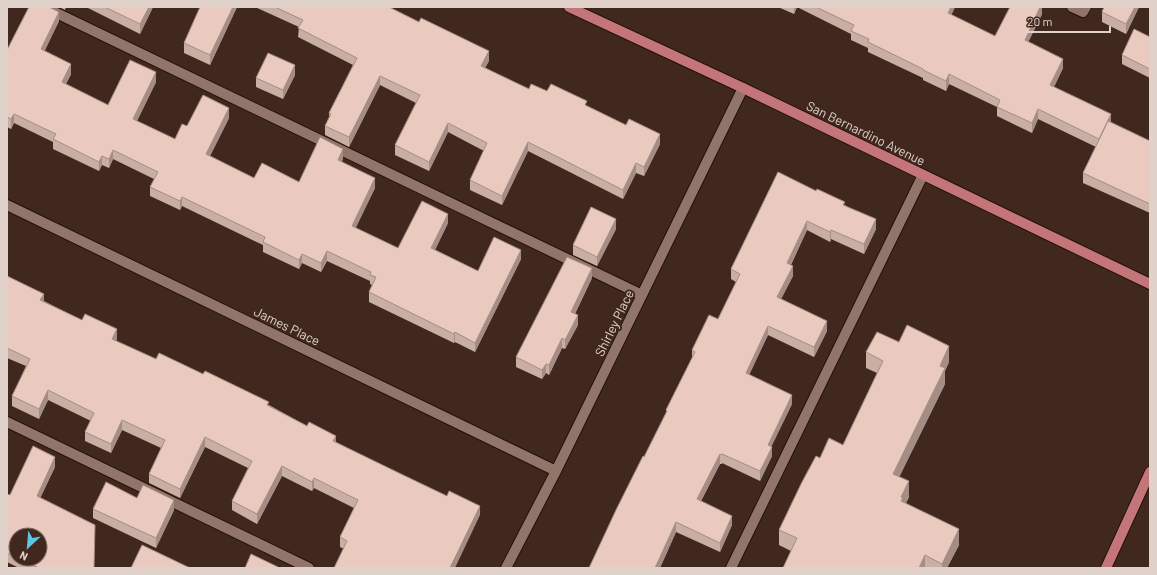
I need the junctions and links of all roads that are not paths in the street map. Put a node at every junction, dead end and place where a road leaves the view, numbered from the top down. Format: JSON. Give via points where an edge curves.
{"nodes":[{"id":1,"x":44,"y":7,"type":"edge"},
{"id":2,"x":569,"y":7,"type":"edge"},
{"id":3,"x":1072,"y":7,"type":"edge"},
{"id":4,"x":1086,"y":7,"type":"edge"},
{"id":5,"x":743,"y":88,"type":"junction"},
{"id":6,"x":923,"y":175,"type":"junction"},
{"id":7,"x":7,"y":205,"type":"edge"},
{"id":8,"x":1150,"y":284,"type":"edge"},
{"id":9,"x":642,"y":295,"type":"junction"},
{"id":10,"x":7,"y":422,"type":"edge"},
{"id":11,"x":556,"y":471,"type":"junction"},
{"id":12,"x":1150,"y":472,"type":"edge"},
{"id":13,"x":309,"y":568,"type":"edge"},
{"id":14,"x":506,"y":568,"type":"edge"},
{"id":15,"x":732,"y":568,"type":"edge"},
{"id":16,"x":1106,"y":568,"type":"edge"}],
"edges":[{"from":1,"to":9,"type":"street"},
{"from":2,"to":5,"type":"main road","name":"San Bernardino Avenue"},
{"from":3,"to":4,"type":"street","via":[[1083,12]]},
{"from":5,"to":6,"type":"main road","name":"San Bernardino Avenue"},
{"from":5,"to":9,"type":"street","name":"Shirley Place"},
{"from":6,"to":8,"type":"main road","name":"San Bernardino Avenue"},
{"from":6,"to":15,"type":"street"},
{"from":7,"to":11,"type":"street","name":"James Place"},
{"from":9,"to":11,"type":"street","name":"Shirley Place"},
{"from":10,"to":13,"type":"street"},
{"from":11,"to":14,"type":"street","name":"Shirley Place"},
{"from":12,"to":16,"type":"main road"}]}
